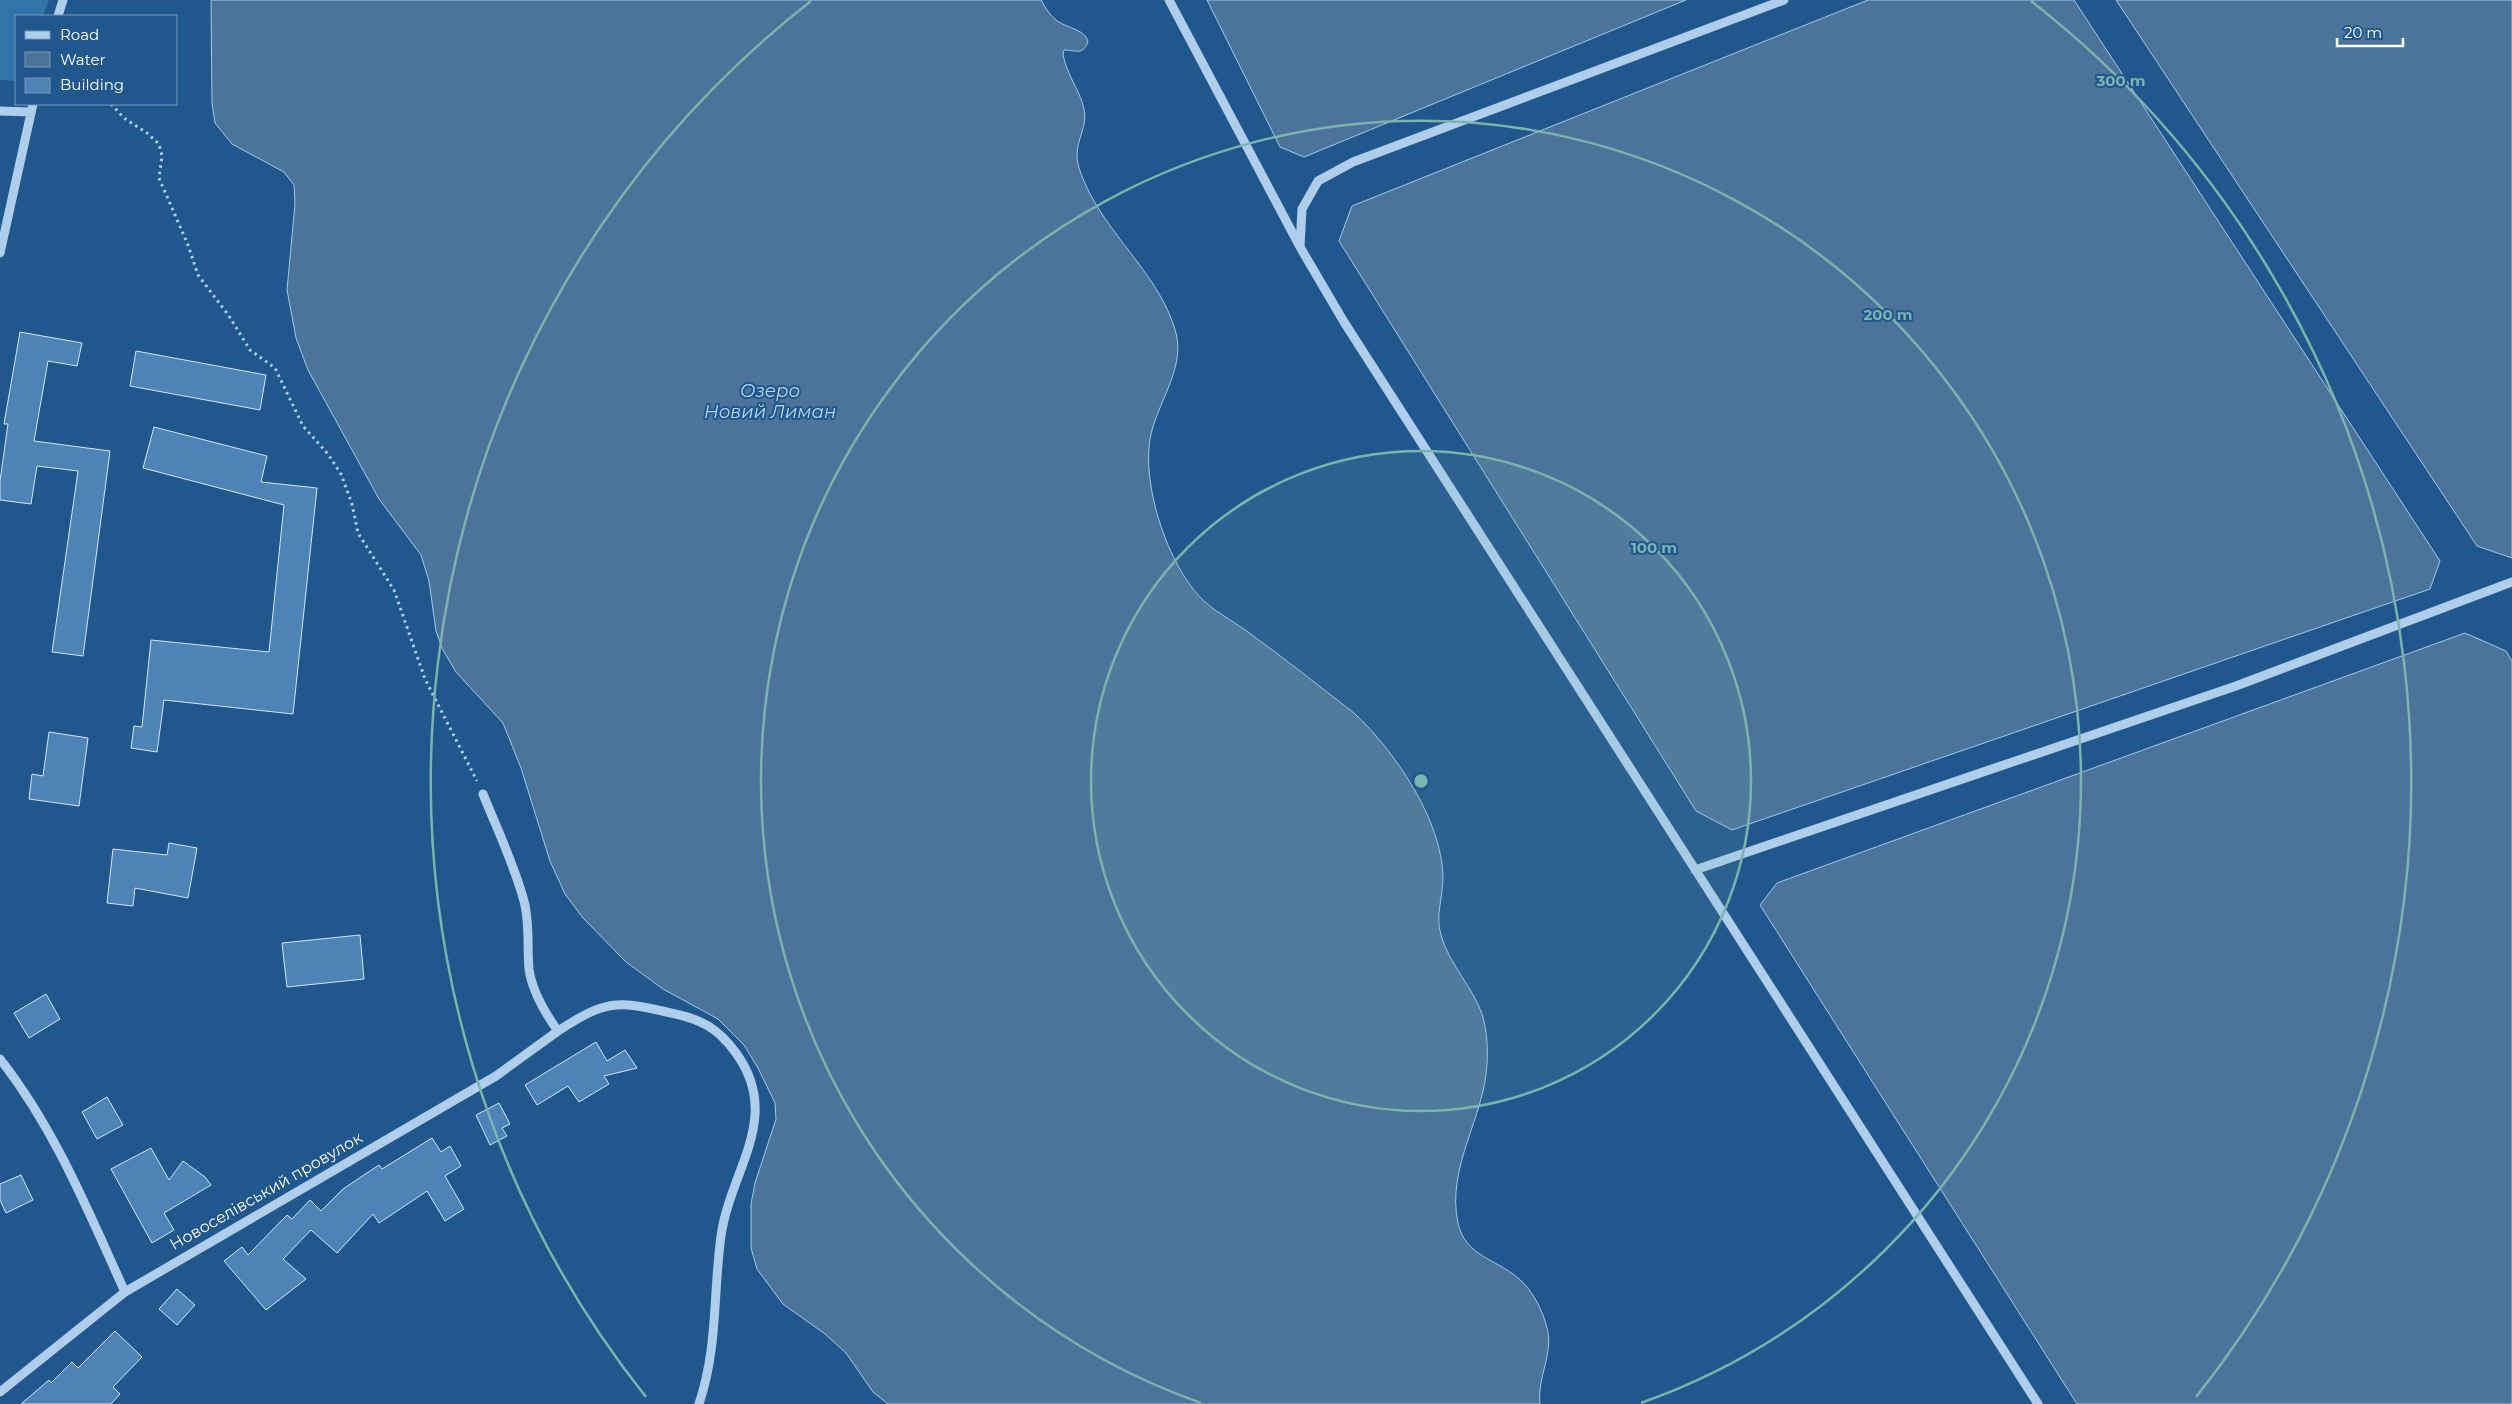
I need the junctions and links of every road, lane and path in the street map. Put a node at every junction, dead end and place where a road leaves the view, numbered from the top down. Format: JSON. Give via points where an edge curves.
{"nodes":[{"id":1,"x":63,"y":0,"type":"edge"},
{"id":2,"x":1170,"y":0,"type":"edge"},
{"id":3,"x":1784,"y":0,"type":"edge"},
{"id":4,"x":58,"y":15,"type":"edge"},
{"id":5,"x":112,"y":105,"type":"edge"},
{"id":6,"x":32,"y":108,"type":"edge"},
{"id":7,"x":0,"y":111,"type":"edge"},
{"id":8,"x":1300,"y":247,"type":"junction"},
{"id":9,"x":0,"y":253,"type":"edge"},
{"id":10,"x":2512,"y":582,"type":"edge"},
{"id":11,"x":483,"y":794,"type":"joint"},
{"id":12,"x":1695,"y":870,"type":"junction"},
{"id":13,"x":558,"y":1031,"type":"junction"},
{"id":14,"x":0,"y":1059,"type":"edge"},
{"id":15,"x":125,"y":1292,"type":"junction"},
{"id":16,"x":0,"y":1392,"type":"edge"},
{"id":17,"x":699,"y":1404,"type":"edge"},
{"id":18,"x":2038,"y":1404,"type":"edge"}],
"edges":[{"from":1,"to":4,"type":"street"},
{"from":2,"to":8,"type":"street"},
{"from":3,"to":8,"type":"street","via":[[1353,162],[1318,181],[1302,209]]},
{"from":5,"to":11,"type":"path","via":[[159,144],[162,156],[159,178],[202,282],[250,350],[275,368],[303,426],[341,474],[358,533],[394,590],[428,686]]},
{"from":6,"to":7,"type":"street"},
{"from":6,"to":9,"type":"street"},
{"from":8,"to":12,"type":"street","via":[[1344,322]]},
{"from":10,"to":12,"type":"street","via":[[2236,686]]},
{"from":11,"to":13,"type":"street","via":[[523,899],[532,984]]},
{"from":12,"to":18,"type":"street"},
{"from":13,"to":15,"type":"street","name":"Новоселівський провулок","via":[[496,1076]]},
{"from":13,"to":17,"type":"street","name":"Новоселівський провулок","via":[[591,1010],[613,1004],[674,1013],[718,1031],[745,1065],[752,1080],[756,1098],[755,1123],[724,1219],[713,1349]]},
{"from":14,"to":15,"type":"street","via":[[36,1110],[63,1157]]},
{"from":15,"to":16,"type":"street","name":"Новоселівський провулок"}]}
